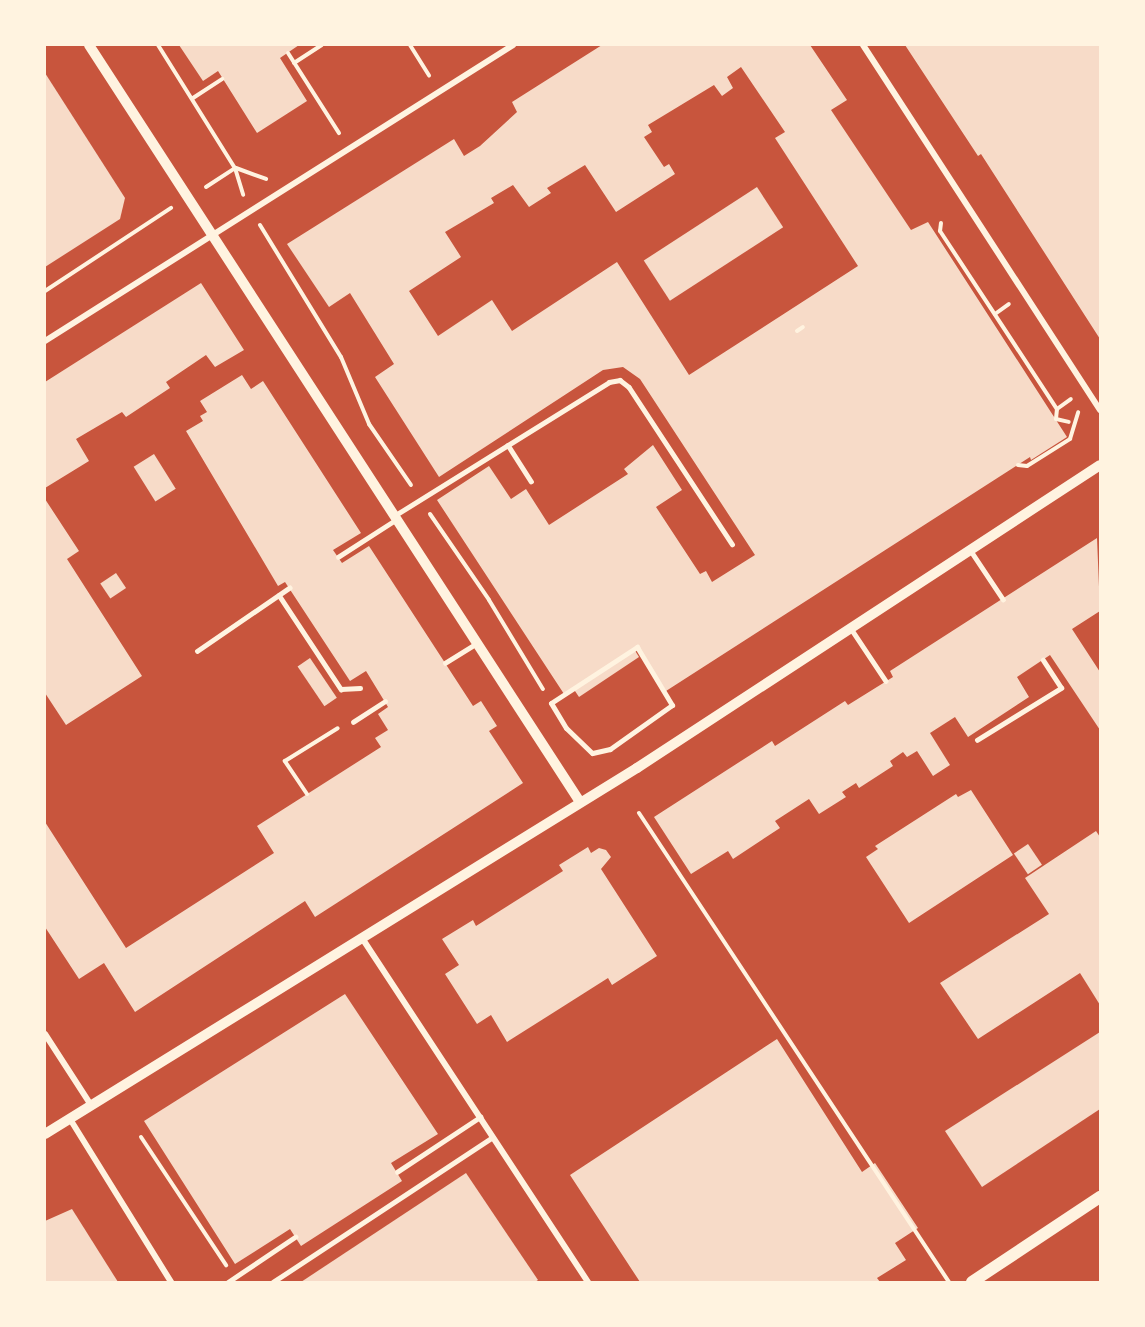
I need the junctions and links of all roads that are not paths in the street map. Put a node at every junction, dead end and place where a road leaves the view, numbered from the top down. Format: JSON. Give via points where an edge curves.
{"nodes":[{"id":1,"x":89,"y":45,"type":"edge"},
{"id":2,"x":513,"y":45,"type":"edge"},
{"id":3,"x":863,"y":45,"type":"edge"},
{"id":4,"x":212,"y":234,"type":"junction"},
{"id":5,"x":45,"y":341,"type":"edge"},
{"id":6,"x":1100,"y":410,"type":"edge"},
{"id":7,"x":508,"y":445,"type":"junction"},
{"id":8,"x":1100,"y":465,"type":"edge"},
{"id":9,"x":531,"y":481,"type":"dead end"},
{"id":10,"x":395,"y":518,"type":"junction"},
{"id":11,"x":732,"y":544,"type":"dead end"},
{"id":12,"x":971,"y":550,"type":"junction"},
{"id":13,"x":338,"y":557,"type":"dead end"},
{"id":14,"x":289,"y":588,"type":"dead end"},
{"id":15,"x":279,"y":595,"type":"junction"},
{"id":16,"x":1003,"y":599,"type":"dead end"},
{"id":17,"x":852,"y":630,"type":"junction"},
{"id":18,"x":477,"y":643,"type":"junction"},
{"id":19,"x":197,"y":651,"type":"dead end"},
{"id":20,"x":1043,"y":660,"type":"dead end"},
{"id":21,"x":446,"y":663,"type":"dead end"},
{"id":22,"x":886,"y":681,"type":"dead end"},
{"id":23,"x":360,"y":688,"type":"dead end"},
{"id":24,"x":666,"y":692,"type":"joint"},
{"id":25,"x":385,"y":701,"type":"dead end"},
{"id":26,"x":353,"y":722,"type":"dead end"},
{"id":27,"x":977,"y":740,"type":"dead end"},
{"id":28,"x":580,"y":802,"type":"junction"},
{"id":29,"x":362,"y":938,"type":"junction"},
{"id":30,"x":45,"y":1034,"type":"edge"},
{"id":31,"x":91,"y":1106,"type":"junction"},
{"id":32,"x":480,"y":1117,"type":"junction"},
{"id":33,"x":70,"y":1119,"type":"junction"},
{"id":34,"x":45,"y":1134,"type":"edge"},
{"id":35,"x":493,"y":1137,"type":"junction"},
{"id":36,"x":397,"y":1172,"type":"dead end"},
{"id":37,"x":1100,"y":1197,"type":"edge"},
{"id":38,"x":295,"y":1238,"type":"dead end"},
{"id":39,"x":171,"y":1282,"type":"edge"},
{"id":40,"x":228,"y":1282,"type":"edge"},
{"id":41,"x":273,"y":1282,"type":"edge"},
{"id":42,"x":588,"y":1282,"type":"edge"},
{"id":43,"x":972,"y":1282,"type":"edge"}],
"edges":[{"from":1,"to":4,"type":"street"},
{"from":2,"to":4,"type":"street"},
{"from":3,"to":6,"type":"street"},
{"from":4,"to":5,"type":"street"},
{"from":4,"to":10,"type":"street"},
{"from":7,"to":9,"type":"lane"},
{"from":7,"to":10,"type":"lane"},
{"from":7,"to":11,"type":"lane","via":[[609,382],[624,382]]},
{"from":8,"to":12,"type":"street"},
{"from":10,"to":13,"type":"lane"},
{"from":10,"to":18,"type":"street"},
{"from":12,"to":16,"type":"lane"},
{"from":12,"to":17,"type":"street"},
{"from":14,"to":15,"type":"lane"},
{"from":15,"to":19,"type":"lane"},
{"from":15,"to":23,"type":"lane","via":[[341,689]]},
{"from":17,"to":22,"type":"lane"},
{"from":17,"to":28,"type":"street"},
{"from":18,"to":21,"type":"lane"},
{"from":18,"to":28,"type":"street"},
{"from":20,"to":27,"type":"lane","via":[[1061,688]]},
{"from":24,"to":24,"type":"street","via":[[672,705],[610,749],[592,753],[566,728],[551,703],[637,647]]},
{"from":25,"to":26,"type":"lane"},
{"from":28,"to":29,"type":"street"},
{"from":29,"to":31,"type":"street"},
{"from":29,"to":32,"type":"street"},
{"from":30,"to":31,"type":"street"},
{"from":31,"to":33,"type":"street"},
{"from":32,"to":35,"type":"street"},
{"from":32,"to":36,"type":"lane"},
{"from":33,"to":34,"type":"street"},
{"from":33,"to":39,"type":"street"},
{"from":35,"to":41,"type":"lane"},
{"from":35,"to":42,"type":"street"},
{"from":37,"to":43,"type":"main road"},
{"from":38,"to":40,"type":"lane"}]}
